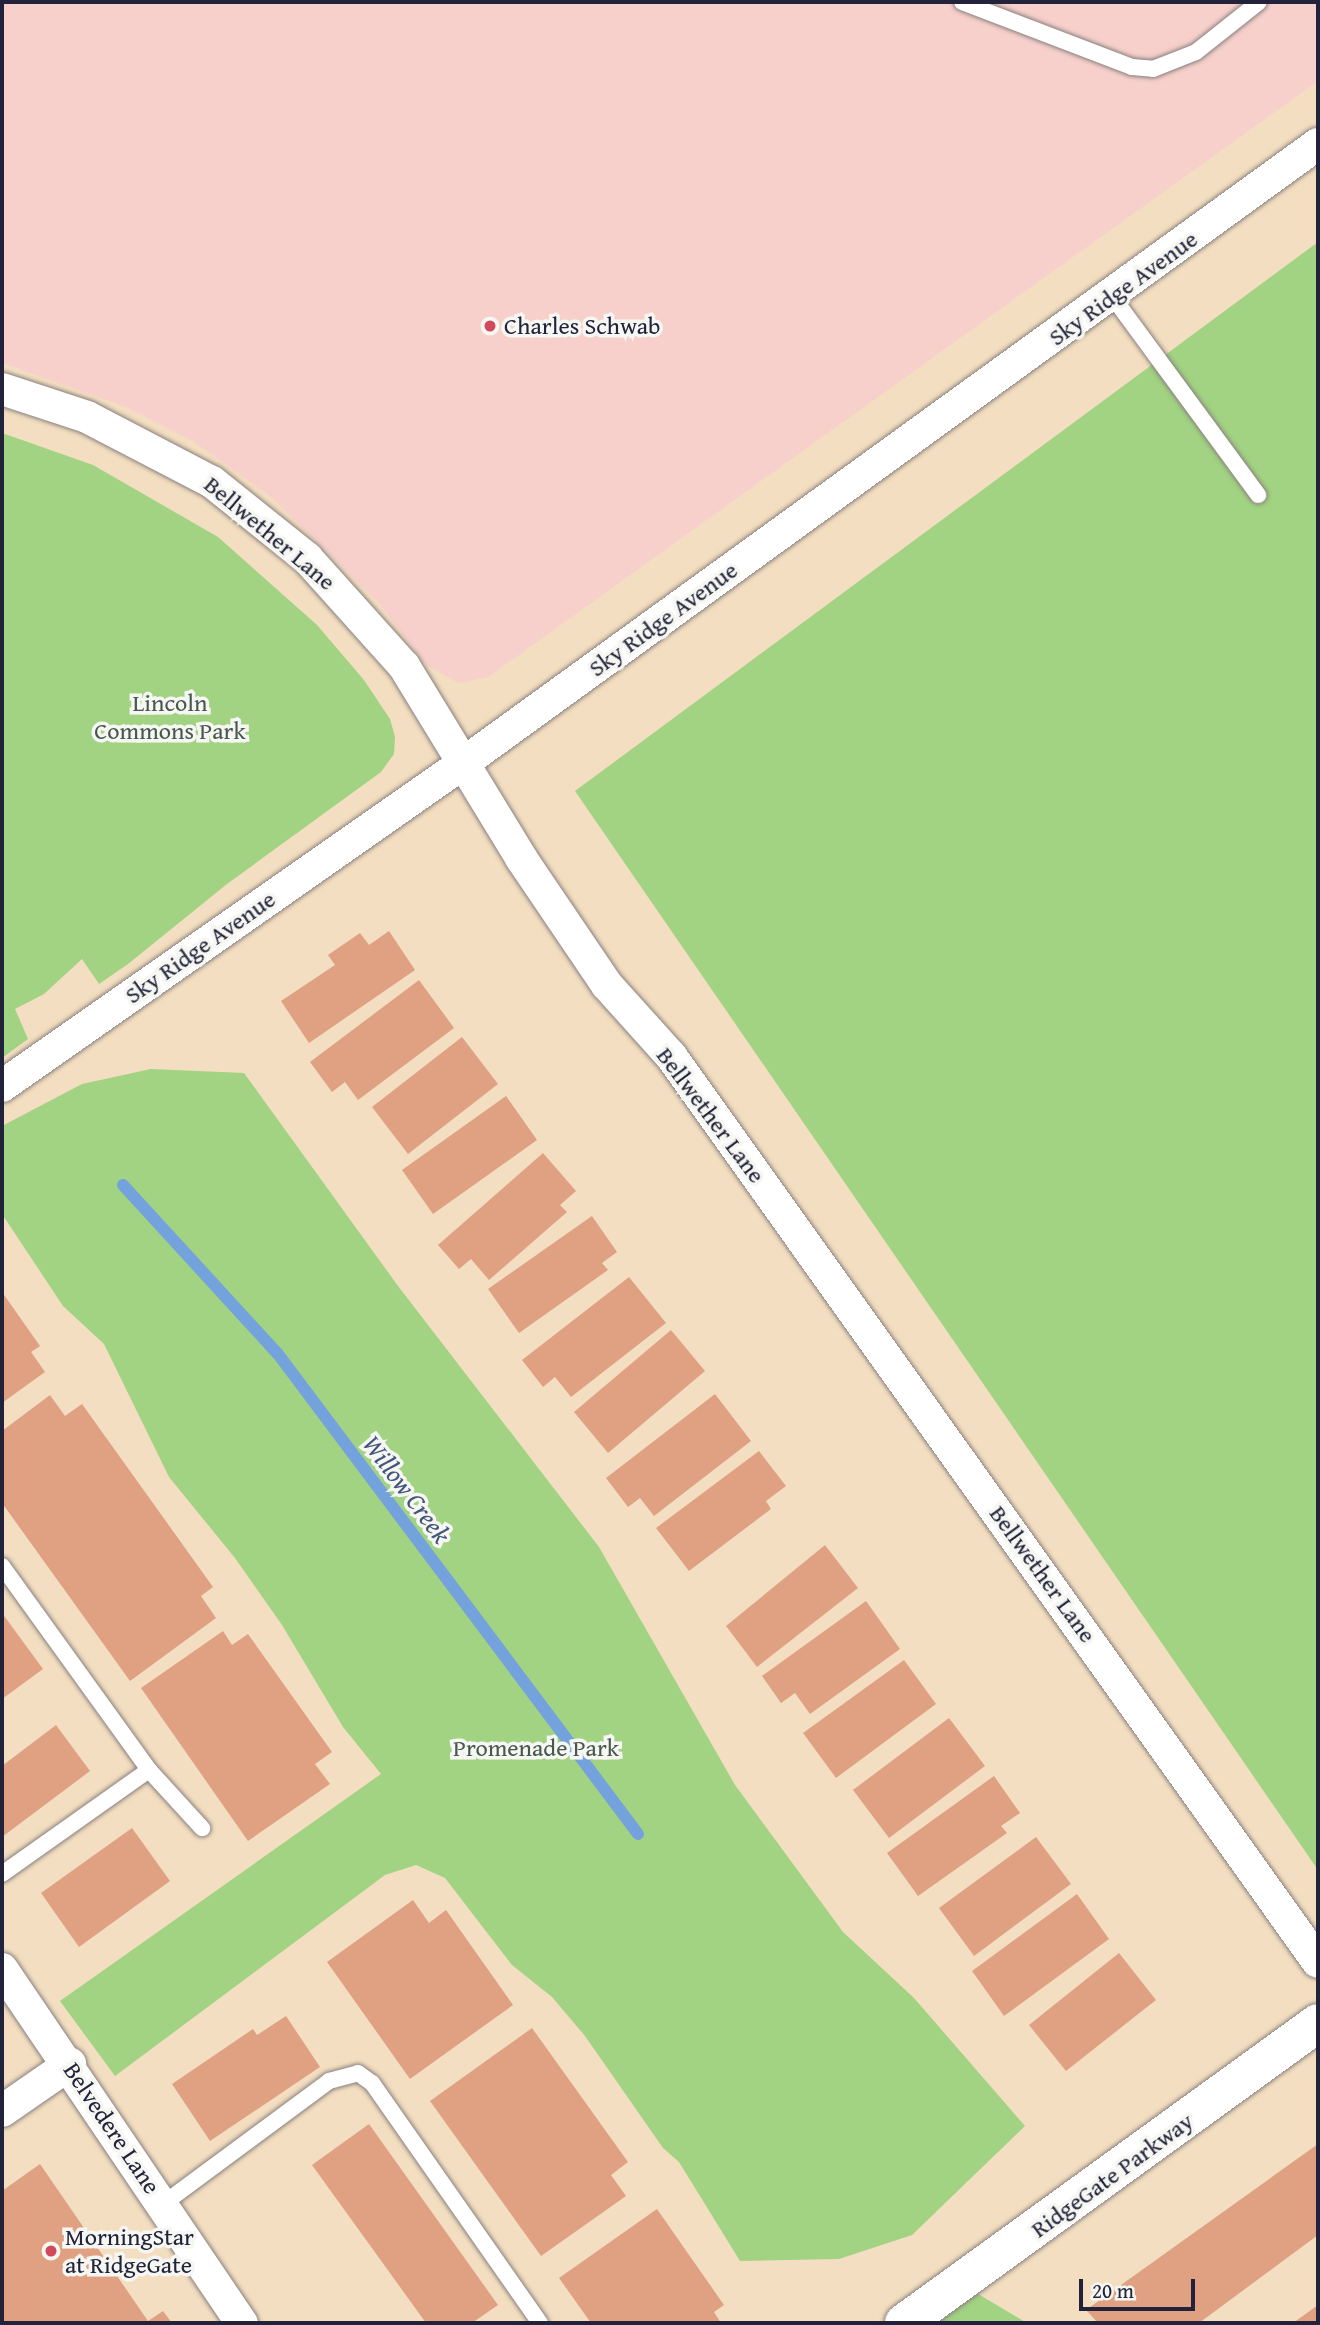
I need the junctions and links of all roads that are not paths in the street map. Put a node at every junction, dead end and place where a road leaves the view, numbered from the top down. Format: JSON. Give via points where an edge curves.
{"nodes":[{"id":1,"x":962,"y":2,"type":"edge"},
{"id":2,"x":1259,"y":2,"type":"edge"},
{"id":3,"x":1318,"y":144,"type":"edge"},
{"id":4,"x":1112,"y":296,"type":"junction"},
{"id":5,"x":2,"y":389,"type":"edge"},
{"id":6,"x":1258,"y":495,"type":"dead end"},
{"id":7,"x":462,"y":764,"type":"junction"},
{"id":8,"x":2,"y":1086,"type":"edge"},
{"id":9,"x":2,"y":1566,"type":"edge"},
{"id":10,"x":149,"y":1770,"type":"junction"},
{"id":11,"x":202,"y":1828,"type":"dead end"},
{"id":12,"x":2,"y":1874,"type":"edge"},
{"id":13,"x":1318,"y":1962,"type":"edge"},
{"id":14,"x":2,"y":1969,"type":"edge"},
{"id":15,"x":1318,"y":2023,"type":"edge"},
{"id":16,"x":70,"y":2064,"type":"junction"},
{"id":17,"x":2,"y":2110,"type":"edge"},
{"id":18,"x":163,"y":2204,"type":"junction"},
{"id":19,"x":242,"y":2323,"type":"edge"},
{"id":20,"x":540,"y":2323,"type":"edge"},
{"id":21,"x":904,"y":2323,"type":"edge"}],
"edges":[{"from":1,"to":2,"type":"lane","via":[[1132,68],[1153,69],[1196,52]]},
{"from":3,"to":4,"type":"street","name":"Sky Ridge Avenue"},
{"from":4,"to":6,"type":"lane"},
{"from":4,"to":7,"type":"street","name":"Sky Ridge Avenue"},
{"from":5,"to":7,"type":"street","name":"Bellwether Lane","via":[[87,417],[167,455],[225,491],[307,558],[404,666]]},
{"from":7,"to":8,"type":"street","name":"Sky Ridge Avenue"},
{"from":7,"to":13,"type":"street","name":"Bellwether Lane","via":[[607,985],[671,1055]]},
{"from":9,"to":10,"type":"lane"},
{"from":10,"to":11,"type":"lane"},
{"from":10,"to":12,"type":"lane"},
{"from":14,"to":16,"type":"street","name":"Belvedere Lane"},
{"from":15,"to":21,"type":"main road","name":"RidgeGate Parkway","via":[[963,2285]]},
{"from":16,"to":17,"type":"street"},
{"from":16,"to":18,"type":"street","name":"Belvedere Lane"},
{"from":18,"to":19,"type":"street","name":"Belvedere Lane"},
{"from":18,"to":20,"type":"lane","via":[[329,2081],[358,2073],[372,2083]]}]}
